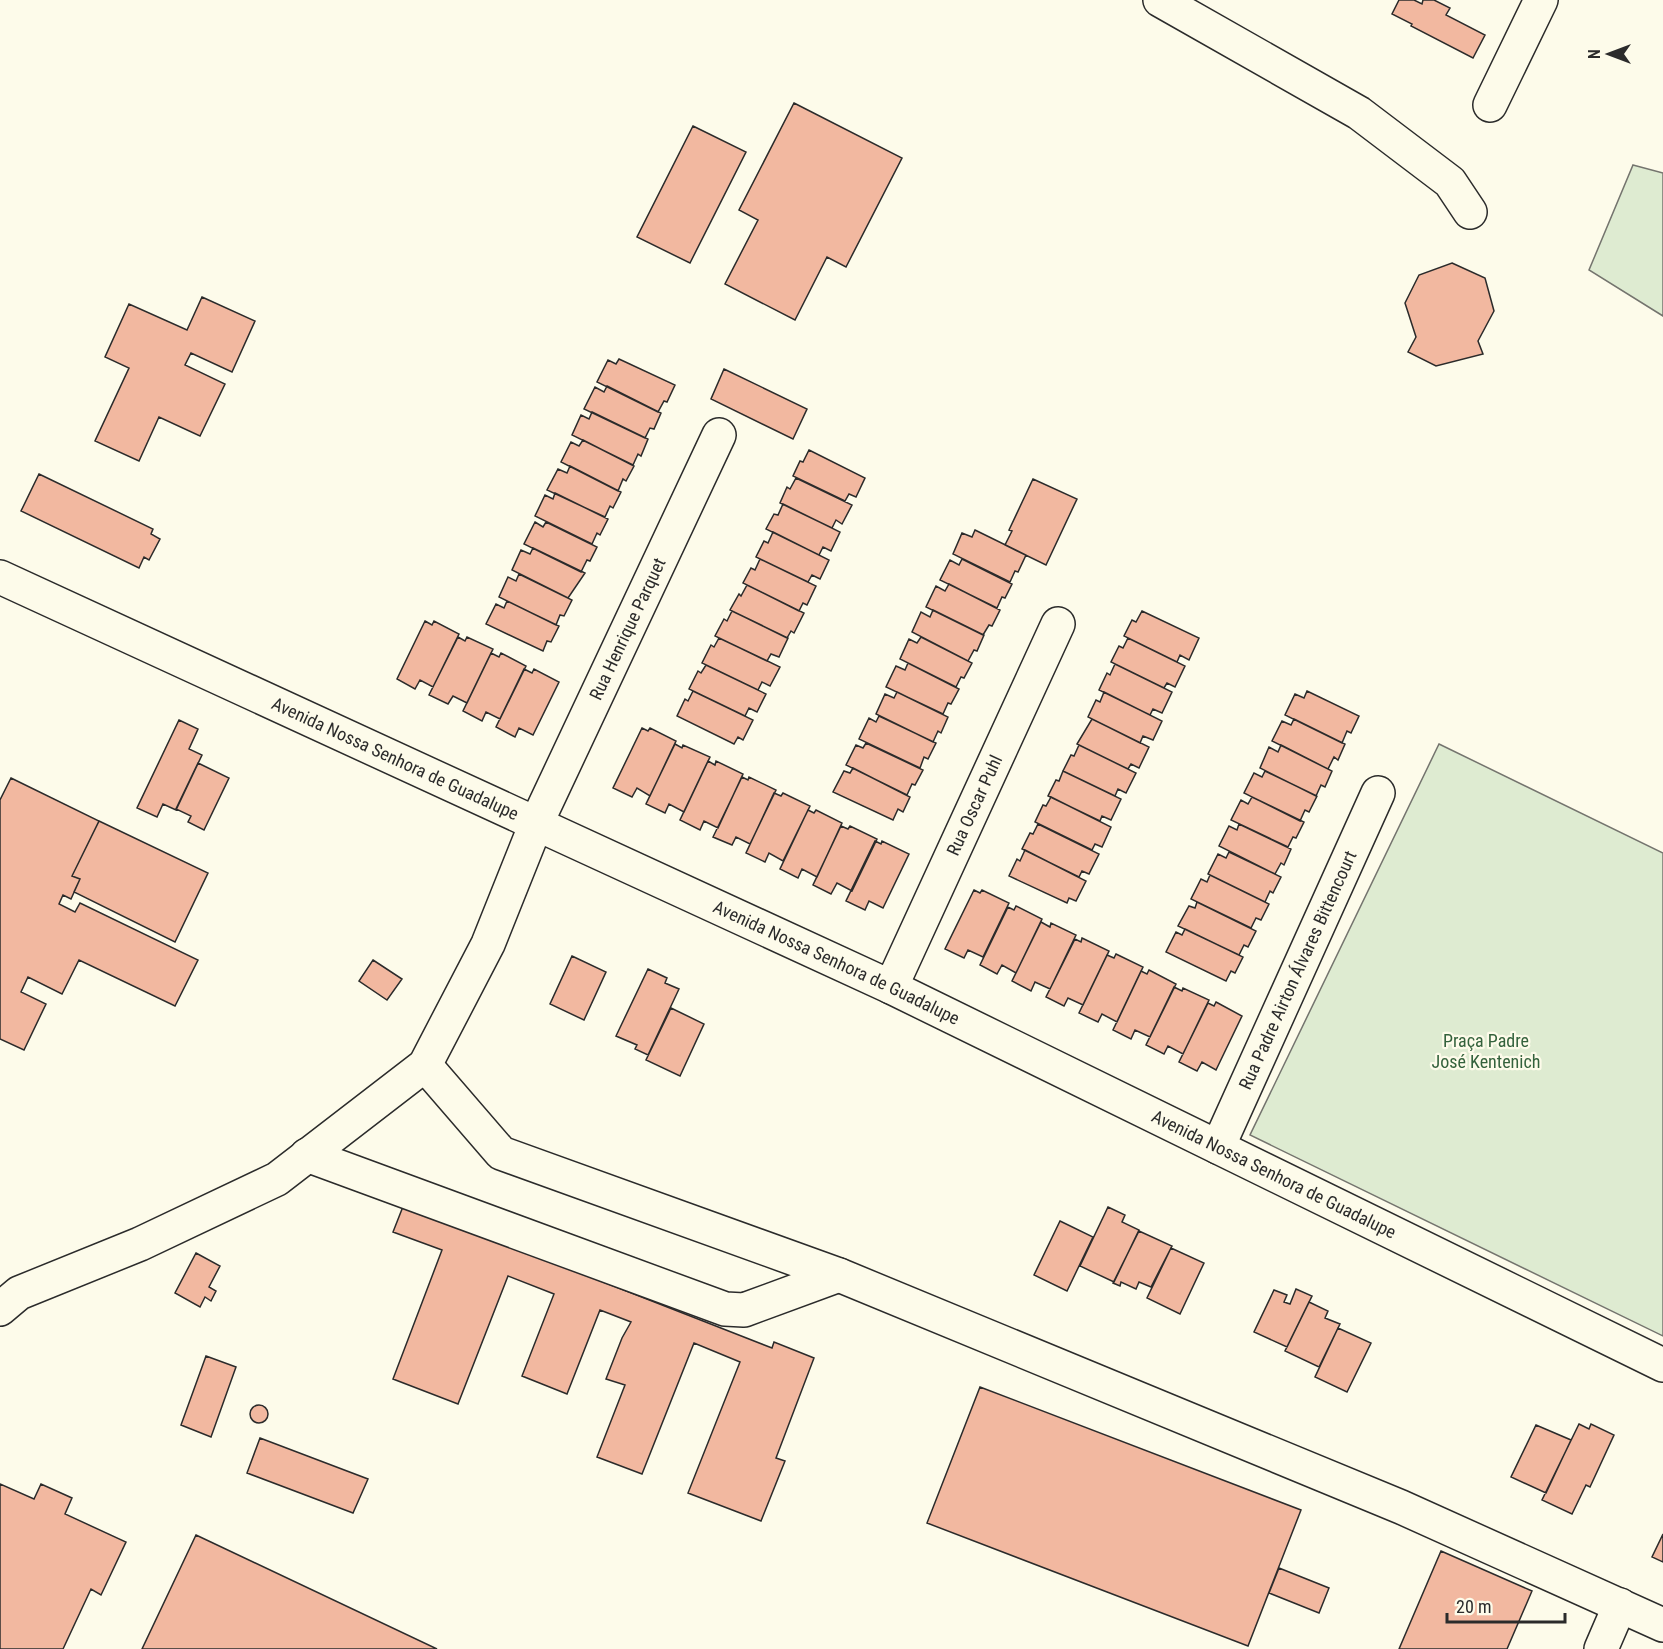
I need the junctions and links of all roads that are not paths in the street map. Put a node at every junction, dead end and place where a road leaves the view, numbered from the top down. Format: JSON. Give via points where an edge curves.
{"nodes":[{"id":1,"x":1160,"y":0,"type":"edge"},
{"id":2,"x":1541,"y":0,"type":"edge"},
{"id":3,"x":1490,"y":105,"type":"dead end"},
{"id":4,"x":1470,"y":212,"type":"dead end"},
{"id":5,"x":718,"y":435,"type":"dead end"},
{"id":6,"x":0,"y":577,"type":"edge"},
{"id":7,"x":1058,"y":624,"type":"dead end"},
{"id":8,"x":1378,"y":793,"type":"dead end"},
{"id":9,"x":536,"y":824,"type":"junction"},
{"id":10,"x":891,"y":987,"type":"junction"},
{"id":11,"x":425,"y":1065,"type":"junction"},
{"id":12,"x":1218,"y":1147,"type":"junction"},
{"id":13,"x":307,"y":1155,"type":"junction"},
{"id":14,"x":839,"y":1275,"type":"junction"},
{"id":15,"x":0,"y":1309,"type":"edge"},
{"id":16,"x":1663,"y":1365,"type":"edge"},
{"id":17,"x":1620,"y":1605,"type":"junction"},
{"id":18,"x":1663,"y":1625,"type":"edge"},
{"id":19,"x":1601,"y":1649,"type":"edge"}],
"edges":[{"from":1,"to":4,"type":"street","via":[[1359,113],[1450,182]]},
{"from":2,"to":3,"type":"street"},
{"from":5,"to":9,"type":"street","name":"Rua Henrique Parquet"},
{"from":6,"to":9,"type":"street","name":"Avenida Nossa Senhora de Guadalupe"},
{"from":7,"to":10,"type":"street","name":"Rua Oscar Puhl"},
{"from":8,"to":12,"type":"street","name":"Rua Padre Airton Álvares Bittencourt"},
{"from":9,"to":10,"type":"street","name":"Avenida Nossa Senhora de Guadalupe"},
{"from":9,"to":11,"type":"street","name":"Rua Henrique Parquet","via":[[488,944]]},
{"from":10,"to":12,"type":"street","name":"Avenida Nossa Senhora de Guadalupe"},
{"from":11,"to":13,"type":"street"},
{"from":11,"to":14,"type":"street","via":[[501,1153]]},
{"from":12,"to":16,"type":"street","name":"Avenida Nossa Senhora de Guadalupe"},
{"from":13,"to":14,"type":"street","via":[[725,1309],[744,1310]]},
{"from":13,"to":15,"type":"street","via":[[277,1179],[140,1244],[19,1293]]},
{"from":14,"to":17,"type":"street","via":[[1401,1507]]},
{"from":17,"to":18,"type":"street"},
{"from":17,"to":19,"type":"street"}]}
